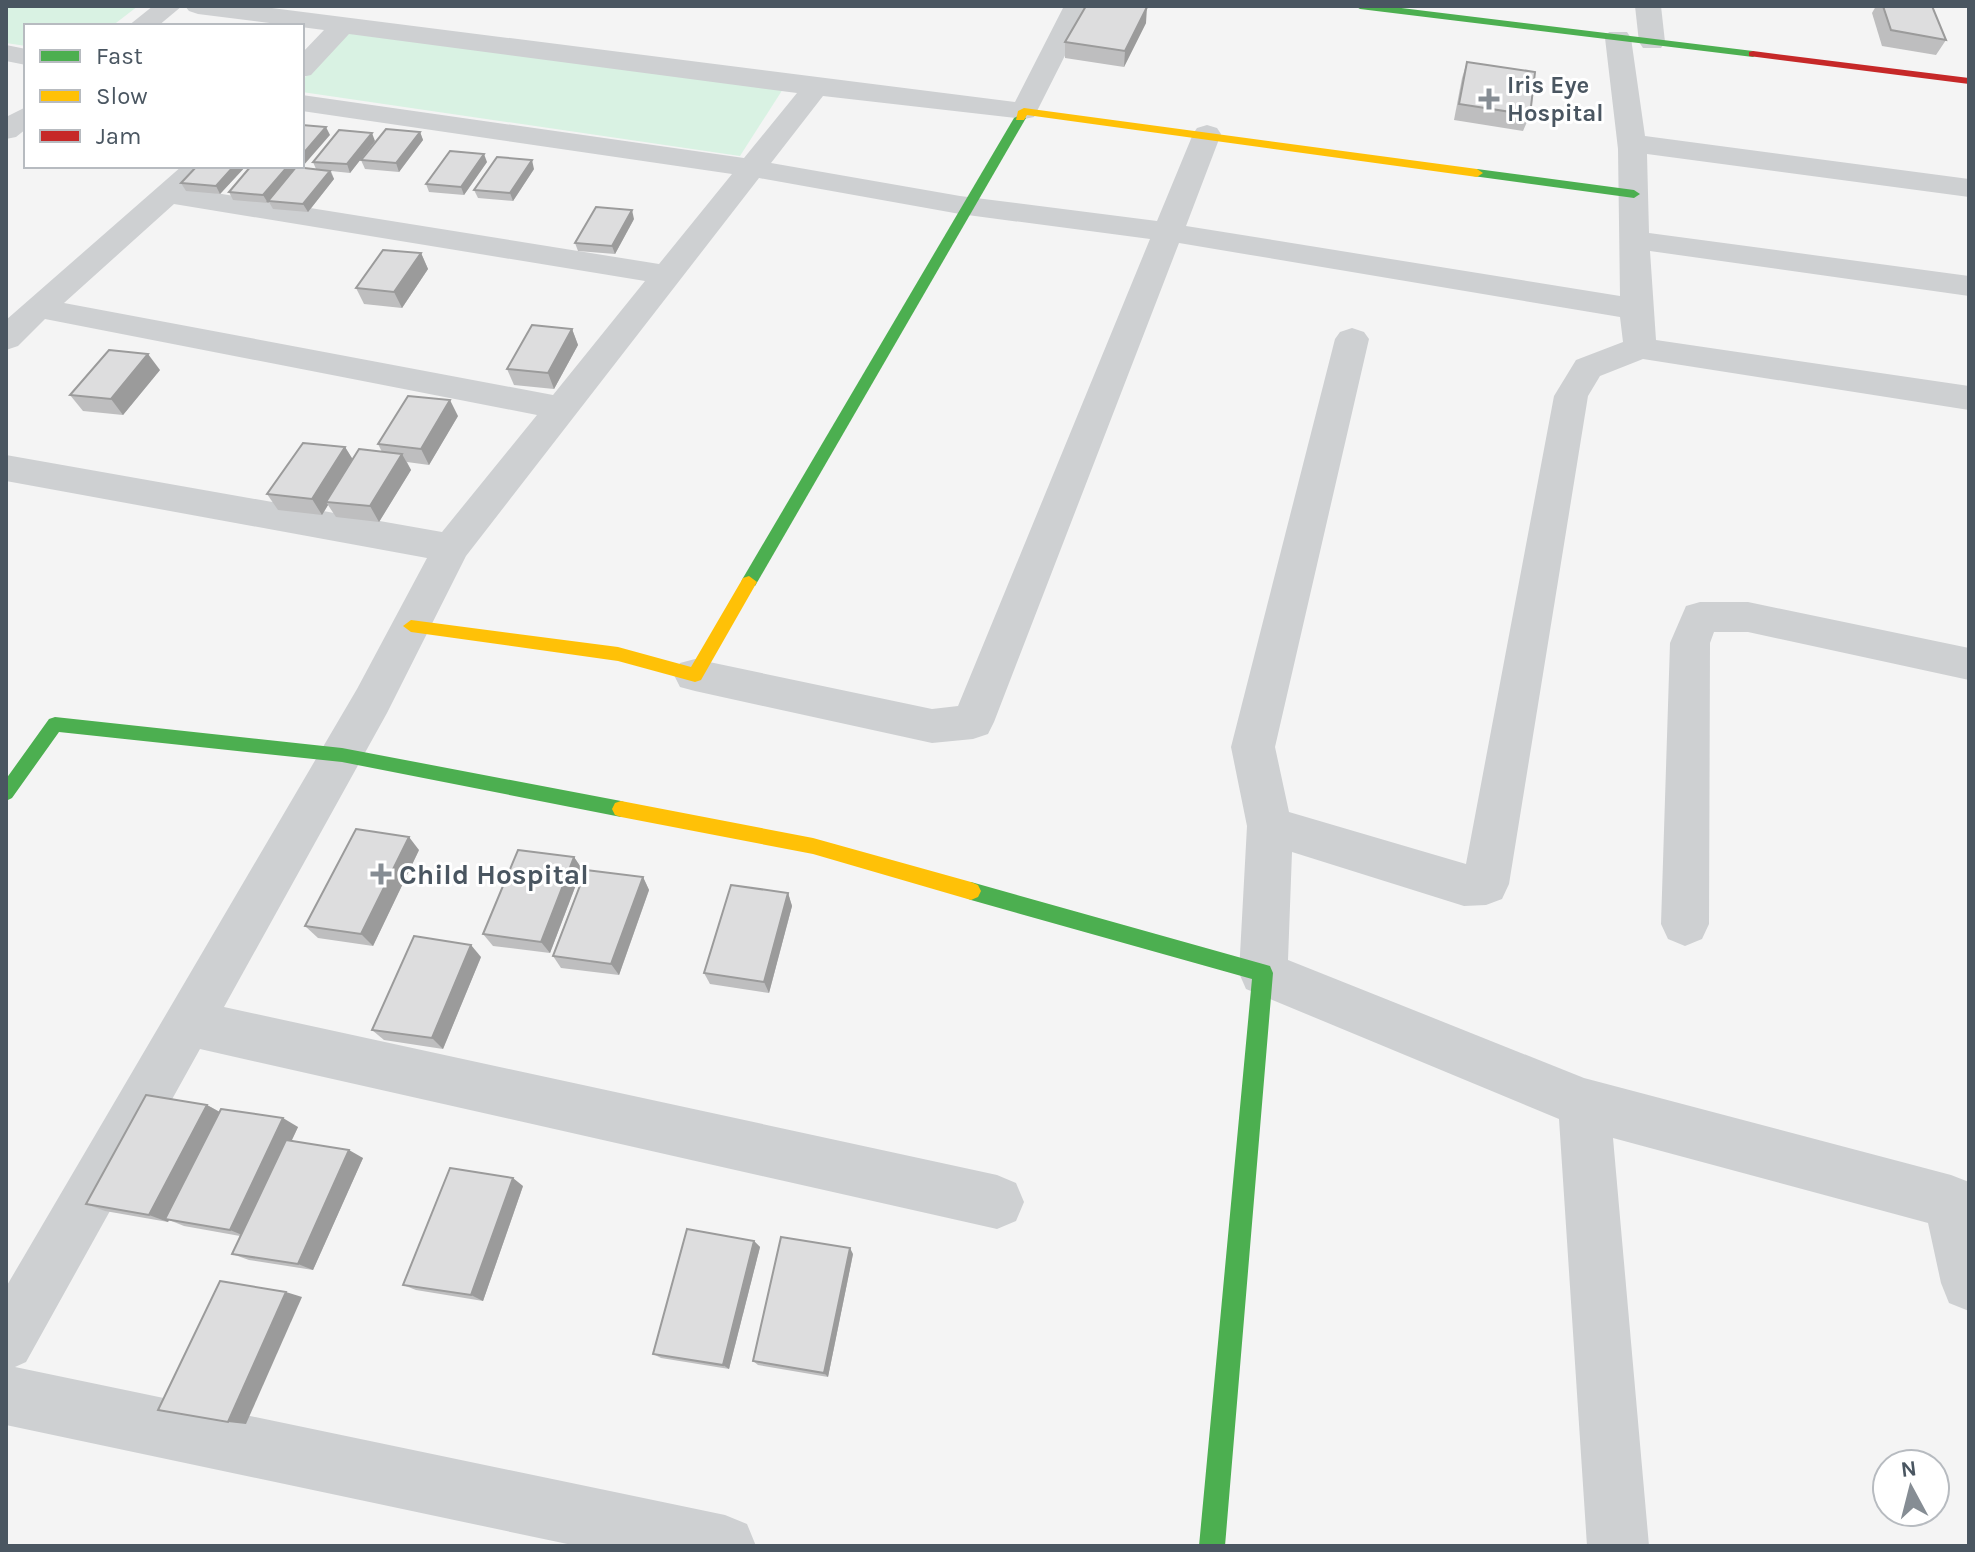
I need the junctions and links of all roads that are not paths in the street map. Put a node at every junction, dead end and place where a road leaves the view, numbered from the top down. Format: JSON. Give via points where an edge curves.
{"nodes":[{"id":1,"x":169,"y":6,"type":"edge"},
{"id":2,"x":198,"y":6,"type":"edge"},
{"id":3,"x":1077,"y":6,"type":"edge"},
{"id":4,"x":1360,"y":6,"type":"edge"},
{"id":5,"x":1648,"y":6,"type":"edge"},
{"id":6,"x":144,"y":24,"type":"edge"},
{"id":7,"x":342,"y":26,"type":"junction"},
{"id":8,"x":1618,"y":38,"type":"junction"},
{"id":9,"x":1652,"y":42,"type":"junction"},
{"id":10,"x":304,"y":67,"type":"edge"},
{"id":11,"x":1969,"y":81,"type":"edge"},
{"id":12,"x":816,"y":87,"type":"junction"},
{"id":13,"x":304,"y":103,"type":"edge"},
{"id":14,"x":1024,"y":111,"type":"junction"},
{"id":15,"x":24,"y":117,"type":"edge"},
{"id":16,"x":6,"y":131,"type":"edge"},
{"id":17,"x":1207,"y":134,"type":"junction"},
{"id":18,"x":1631,"y":143,"type":"junction"},
{"id":19,"x":197,"y":168,"type":"edge"},
{"id":20,"x":751,"y":168,"type":"junction"},
{"id":21,"x":1969,"y":188,"type":"edge"},
{"id":22,"x":168,"y":194,"type":"junction"},
{"id":23,"x":1634,"y":194,"type":"junction"},
{"id":24,"x":968,"y":206,"type":"junction"},
{"id":25,"x":1168,"y":232,"type":"junction"},
{"id":26,"x":1635,"y":240,"type":"junction"},
{"id":27,"x":667,"y":275,"type":"junction"},
{"id":28,"x":1969,"y":286,"type":"edge"},
{"id":29,"x":38,"y":308,"type":"junction"},
{"id":30,"x":1638,"y":329,"type":"junction"},
{"id":31,"x":6,"y":339,"type":"edge"},
{"id":32,"x":1352,"y":339,"type":"dead end"},
{"id":33,"x":1969,"y":398,"type":"edge"},
{"id":34,"x":562,"y":408,"type":"junction"},
{"id":35,"x":6,"y":468,"type":"edge"},
{"id":36,"x":451,"y":548,"type":"junction"},
{"id":37,"x":411,"y":626,"type":"junction"},
{"id":38,"x":1969,"y":664,"type":"edge"},
{"id":39,"x":695,"y":675,"type":"junction"},
{"id":40,"x":342,"y":755,"type":"junction"},
{"id":41,"x":6,"y":793,"type":"edge"},
{"id":42,"x":1270,"y":826,"type":"junction"},
{"id":43,"x":1685,"y":924,"type":"dead end"},
{"id":44,"x":1263,"y":973,"type":"junction"},
{"id":45,"x":189,"y":1023,"type":"junction"},
{"id":46,"x":1584,"y":1104,"type":"junction"},
{"id":47,"x":997,"y":1202,"type":"dead end"},
{"id":48,"x":1960,"y":1205,"type":"edge"},
{"id":49,"x":1969,"y":1283,"type":"edge"},
{"id":50,"x":6,"y":1342,"type":"edge"},
{"id":51,"x":6,"y":1395,"type":"edge"},
{"id":52,"x":725,"y":1546,"type":"edge"},
{"id":53,"x":1212,"y":1546,"type":"edge"},
{"id":54,"x":1618,"y":1546,"type":"edge"}],
"edges":[{"from":1,"to":6,"type":"street"},
{"from":2,"to":7,"type":"street"},
{"from":3,"to":14,"type":"street"},
{"from":4,"to":8,"type":"street"},
{"from":5,"to":9,"type":"street"},
{"from":7,"to":10,"type":"street"},
{"from":7,"to":12,"type":"street"},
{"from":8,"to":9,"type":"street"},
{"from":8,"to":18,"type":"street"},
{"from":9,"to":11,"type":"street"},
{"from":12,"to":14,"type":"street"},
{"from":12,"to":20,"type":"street"},
{"from":13,"to":20,"type":"street"},
{"from":14,"to":17,"type":"street"},
{"from":14,"to":24,"type":"street"},
{"from":15,"to":16,"type":"street"},
{"from":17,"to":23,"type":"street"},
{"from":17,"to":25,"type":"street"},
{"from":18,"to":21,"type":"street"},
{"from":18,"to":23,"type":"street"},
{"from":19,"to":22,"type":"street"},
{"from":20,"to":24,"type":"street"},
{"from":20,"to":27,"type":"street"},
{"from":22,"to":27,"type":"street"},
{"from":22,"to":29,"type":"street"},
{"from":23,"to":26,"type":"street"},
{"from":24,"to":25,"type":"street"},
{"from":24,"to":39,"type":"street"},
{"from":25,"to":30,"type":"street"},
{"from":25,"to":39,"type":"street","via":[[973,722],[932,726]]},
{"from":26,"to":28,"type":"street"},
{"from":26,"to":30,"type":"street"},
{"from":27,"to":34,"type":"street"},
{"from":29,"to":31,"type":"street"},
{"from":29,"to":34,"type":"street"},
{"from":30,"to":33,"type":"street"},
{"from":30,"to":42,"type":"street","via":[[1588,368],[1571,396],[1486,884],[1464,885]]},
{"from":32,"to":42,"type":"street","via":[[1253,747]]},
{"from":34,"to":36,"type":"street"},
{"from":35,"to":36,"type":"street"},
{"from":36,"to":37,"type":"street"},
{"from":37,"to":39,"type":"street","via":[[618,654]]},
{"from":37,"to":40,"type":"street"},
{"from":38,"to":43,"type":"street","via":[[1748,617],[1700,617],[1690,643]]},
{"from":40,"to":41,"type":"street","via":[[55,724]]},
{"from":40,"to":44,"type":"street","via":[[813,846]]},
{"from":40,"to":45,"type":"street"},
{"from":42,"to":44,"type":"street"},
{"from":44,"to":46,"type":"street"},
{"from":44,"to":53,"type":"street"},
{"from":45,"to":47,"type":"street"},
{"from":45,"to":50,"type":"street"},
{"from":46,"to":48,"type":"street"},
{"from":46,"to":54,"type":"street"},
{"from":48,"to":49,"type":"street"},
{"from":51,"to":52,"type":"street"}]}
